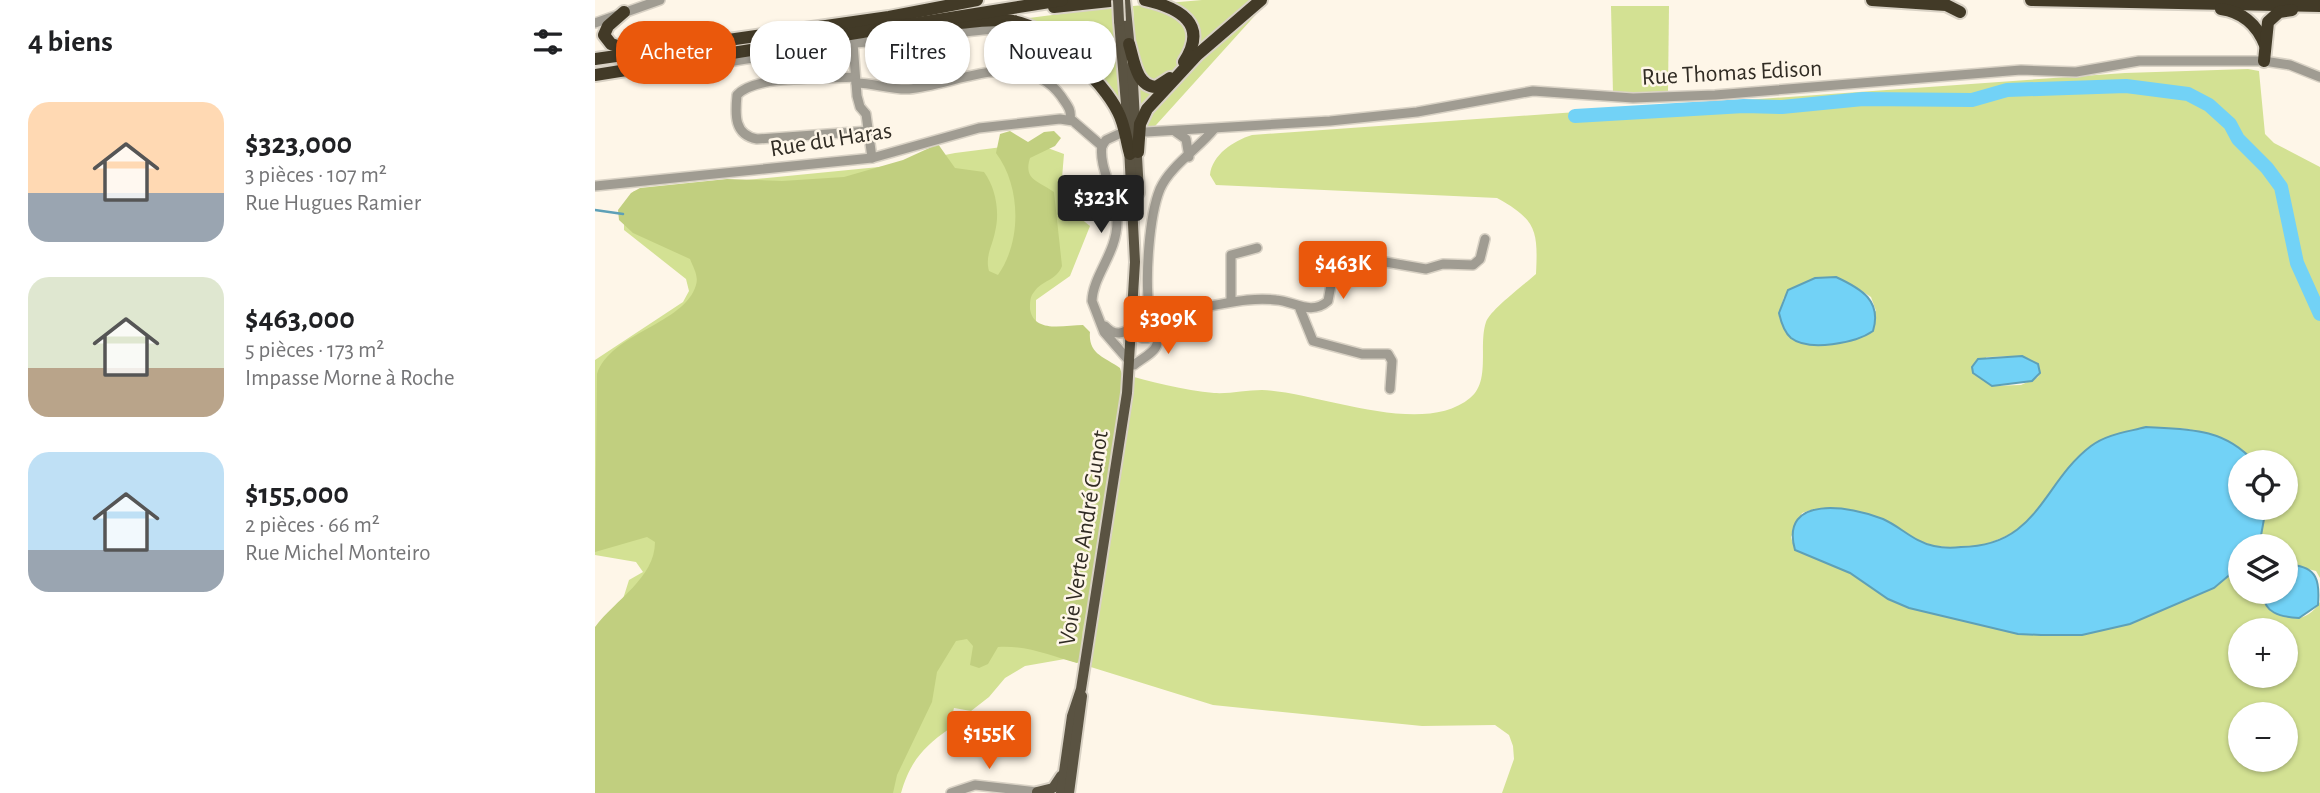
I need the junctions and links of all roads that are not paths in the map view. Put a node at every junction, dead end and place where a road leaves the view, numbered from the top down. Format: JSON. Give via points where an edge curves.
{"nodes":[{"id":1,"x":660,"y":0,"type":"edge"},
{"id":2,"x":977,"y":0,"type":"edge"},
{"id":3,"x":1062,"y":0,"type":"edge"},
{"id":4,"x":1119,"y":0,"type":"edge"},
{"id":5,"x":1125,"y":0,"type":"edge"},
{"id":6,"x":1145,"y":0,"type":"edge"},
{"id":7,"x":1261,"y":0,"type":"edge"},
{"id":8,"x":1872,"y":0,"type":"edge"},
{"id":9,"x":963,"y":1,"type":"edge"},
{"id":10,"x":2115,"y":2,"type":"edge"},
{"id":11,"x":2144,"y":2,"type":"junction"},
{"id":12,"x":2028,"y":5,"type":"edge"},
{"id":13,"x":2320,"y":8,"type":"edge"},
{"id":14,"x":624,"y":12,"type":"junction"},
{"id":15,"x":1960,"y":12,"type":"dead end"},
{"id":16,"x":1123,"y":20,"type":"junction"},
{"id":17,"x":600,"y":21,"type":"edge"},
{"id":18,"x":966,"y":21,"type":"edge"},
{"id":19,"x":970,"y":22,"type":"edge"},
{"id":20,"x":595,"y":30,"type":"edge"},
{"id":21,"x":984,"y":32,"type":"edge"},
{"id":22,"x":851,"y":34,"type":"edge"},
{"id":23,"x":736,"y":38,"type":"edge"},
{"id":24,"x":853,"y":43,"type":"junction"},
{"id":25,"x":1129,"y":44,"type":"junction"},
{"id":26,"x":2265,"y":45,"type":"junction"},
{"id":27,"x":616,"y":46,"type":"edge"},
{"id":28,"x":750,"y":50,"type":"edge"},
{"id":29,"x":616,"y":56,"type":"edge"},
{"id":30,"x":595,"y":59,"type":"edge"},
{"id":31,"x":736,"y":61,"type":"edge"},
{"id":32,"x":2264,"y":61,"type":"junction"},
{"id":33,"x":984,"y":74,"type":"edge"},
{"id":34,"x":595,"y":75,"type":"edge"},
{"id":35,"x":2320,"y":77,"type":"edge"},
{"id":36,"x":856,"y":80,"type":"junction"},
{"id":37,"x":1052,"y":84,"type":"edge"},
{"id":38,"x":1070,"y":119,"type":"junction"},
{"id":39,"x":1214,"y":129,"type":"junction"},
{"id":40,"x":869,"y":131,"type":"junction"},
{"id":41,"x":1171,"y":131,"type":"junction"},
{"id":42,"x":1146,"y":132,"type":"dead end"},
{"id":43,"x":1119,"y":134,"type":"dead end"},
{"id":44,"x":1102,"y":146,"type":"junction"},
{"id":45,"x":1134,"y":153,"type":"junction"},
{"id":46,"x":1189,"y":157,"type":"junction"},
{"id":47,"x":872,"y":158,"type":"junction"},
{"id":48,"x":595,"y":186,"type":"edge"},
{"id":49,"x":1485,"y":239,"type":"dead end"},
{"id":50,"x":1257,"y":248,"type":"dead end"},
{"id":51,"x":1231,"y":301,"type":"junction"},
{"id":52,"x":1141,"y":305,"type":"junction"},
{"id":53,"x":1300,"y":309,"type":"junction"},
{"id":54,"x":1097,"y":317,"type":"junction"},
{"id":55,"x":1155,"y":328,"type":"junction"},
{"id":56,"x":1135,"y":329,"type":"junction"},
{"id":57,"x":1132,"y":363,"type":"junction"},
{"id":58,"x":1390,"y":389,"type":"dead end"},
{"id":59,"x":1071,"y":757,"type":"junction"},
{"id":60,"x":951,"y":793,"type":"edge"},
{"id":61,"x":1038,"y":793,"type":"edge"},
{"id":62,"x":1061,"y":793,"type":"edge"},
{"id":63,"x":1069,"y":793,"type":"edge"},
{"id":64,"x":1079,"y":793,"type":"edge"}],
"edges":[{"from":1,"to":14,"type":"street"},
{"from":2,"to":9,"type":"highway"},
{"from":3,"to":22,"type":"highway"},
{"from":4,"to":16,"type":"main road","name":"Voie Verte André Gunot","bridge":true},
{"from":4,"to":18,"type":"highway"},
{"from":5,"to":16,"type":"main road","name":"Voie Verte André Gunot"},
{"from":6,"to":25,"type":"highway","via":[[1164,4],[1185,17],[1194,35],[1191,52],[1169,79],[1153,87],[1142,80]]},
{"from":7,"to":45,"type":"highway","via":[[1197,55],[1147,109]]},
{"from":8,"to":15,"type":"highway","via":[[1946,5]]},
{"from":9,"to":23,"type":"highway","via":[[889,17]]},
{"from":10,"to":11,"type":"highway"},
{"from":10,"to":12,"type":"highway"},
{"from":11,"to":13,"type":"highway"},
{"from":11,"to":26,"type":"highway","via":[[2232,11],[2252,23]]},
{"from":13,"to":26,"type":"highway","via":[[2273,15]]},
{"from":14,"to":17,"type":"street"},
{"from":14,"to":27,"type":"highway","via":[[605,30],[606,40]]},
{"from":16,"to":25,"type":"main road","name":"Voie Verte André Gunot"},
{"from":16,"to":45,"type":"main road","name":"Voie Verte André Gunot"},
{"from":17,"to":20,"type":"highway"},
{"from":19,"to":45,"type":"highway","via":[[1013,21],[1034,27],[1047,37],[1107,94]]},
{"from":21,"to":24,"type":"street"},
{"from":24,"to":31,"type":"street"},
{"from":24,"to":36,"type":"street"},
{"from":25,"to":45,"type":"main road","name":"Voie Verte André Gunot"},
{"from":26,"to":32,"type":"highway"},
{"from":28,"to":34,"type":"highway"},
{"from":29,"to":30,"type":"highway"},
{"from":32,"to":35,"type":"street","name":"Rue Thomas Edison"},
{"from":32,"to":39,"type":"street","name":"Rue Thomas Edison","via":[[2139,61],[2076,72],[2021,70],[1715,95],[1633,98],[1533,91],[1429,111]]},
{"from":33,"to":36,"type":"street","via":[[906,89]]},
{"from":36,"to":40,"type":"street"},
{"from":36,"to":40,"type":"street","via":[[768,82],[748,88],[737,95],[736,122],[744,134],[757,139]]},
{"from":37,"to":38,"type":"street","via":[[1069,107]]},
{"from":38,"to":44,"type":"street"},
{"from":38,"to":47,"type":"street","name":"Rue du Haras","via":[[979,128]]},
{"from":39,"to":41,"type":"street","name":"Rue Thomas Edison"},
{"from":39,"to":46,"type":"street"},
{"from":40,"to":47,"type":"street"},
{"from":41,"to":42,"type":"street","name":"Rue Thomas Edison"},
{"from":41,"to":46,"type":"street","via":[[1184,136]]},
{"from":43,"to":44,"type":"street"},
{"from":44,"to":54,"type":"street","via":[[1116,202],[1117,227],[1111,256],[1093,294]]},
{"from":45,"to":52,"type":"main road","name":"Voie Verte André Gunot"},
{"from":46,"to":52,"type":"street","via":[[1168,176],[1158,197]]},
{"from":47,"to":48,"type":"street","name":"Rue du Haras"},
{"from":49,"to":53,"type":"street","via":[[1480,259],[1473,265],[1443,264],[1426,269],[1336,258],[1328,301]]},
{"from":50,"to":51,"type":"street","via":[[1231,255]]},
{"from":51,"to":52,"type":"street","via":[[1191,308]]},
{"from":51,"to":53,"type":"street","via":[[1278,300]]},
{"from":52,"to":55,"type":"street"},
{"from":52,"to":56,"type":"main road","name":"Voie Verte André Gunot"},
{"from":53,"to":58,"type":"street","via":[[1313,341],[1362,354],[1388,354],[1392,362]]},
{"from":54,"to":56,"type":"street","via":[[1112,332]]},
{"from":54,"to":57,"type":"street","via":[[1104,332]]},
{"from":55,"to":56,"type":"street","via":[[1148,338]]},
{"from":55,"to":57,"type":"street","via":[[1157,346]]},
{"from":56,"to":57,"type":"main road","name":"Voie Verte André Gunot"},
{"from":57,"to":59,"type":"main road","name":"Voie Verte André Gunot","via":[[1081,689],[1081,719]]},
{"from":59,"to":61,"type":"main road","via":[[1058,785]]},
{"from":59,"to":62,"type":"main road","name":"Voie Verte André Gunot"},
{"from":59,"to":63,"type":"main road","name":"Voie Verte André Gunot"},
{"from":59,"to":64,"type":"main road"},
{"from":60,"to":61,"type":"street","via":[[975,785]]}]}
